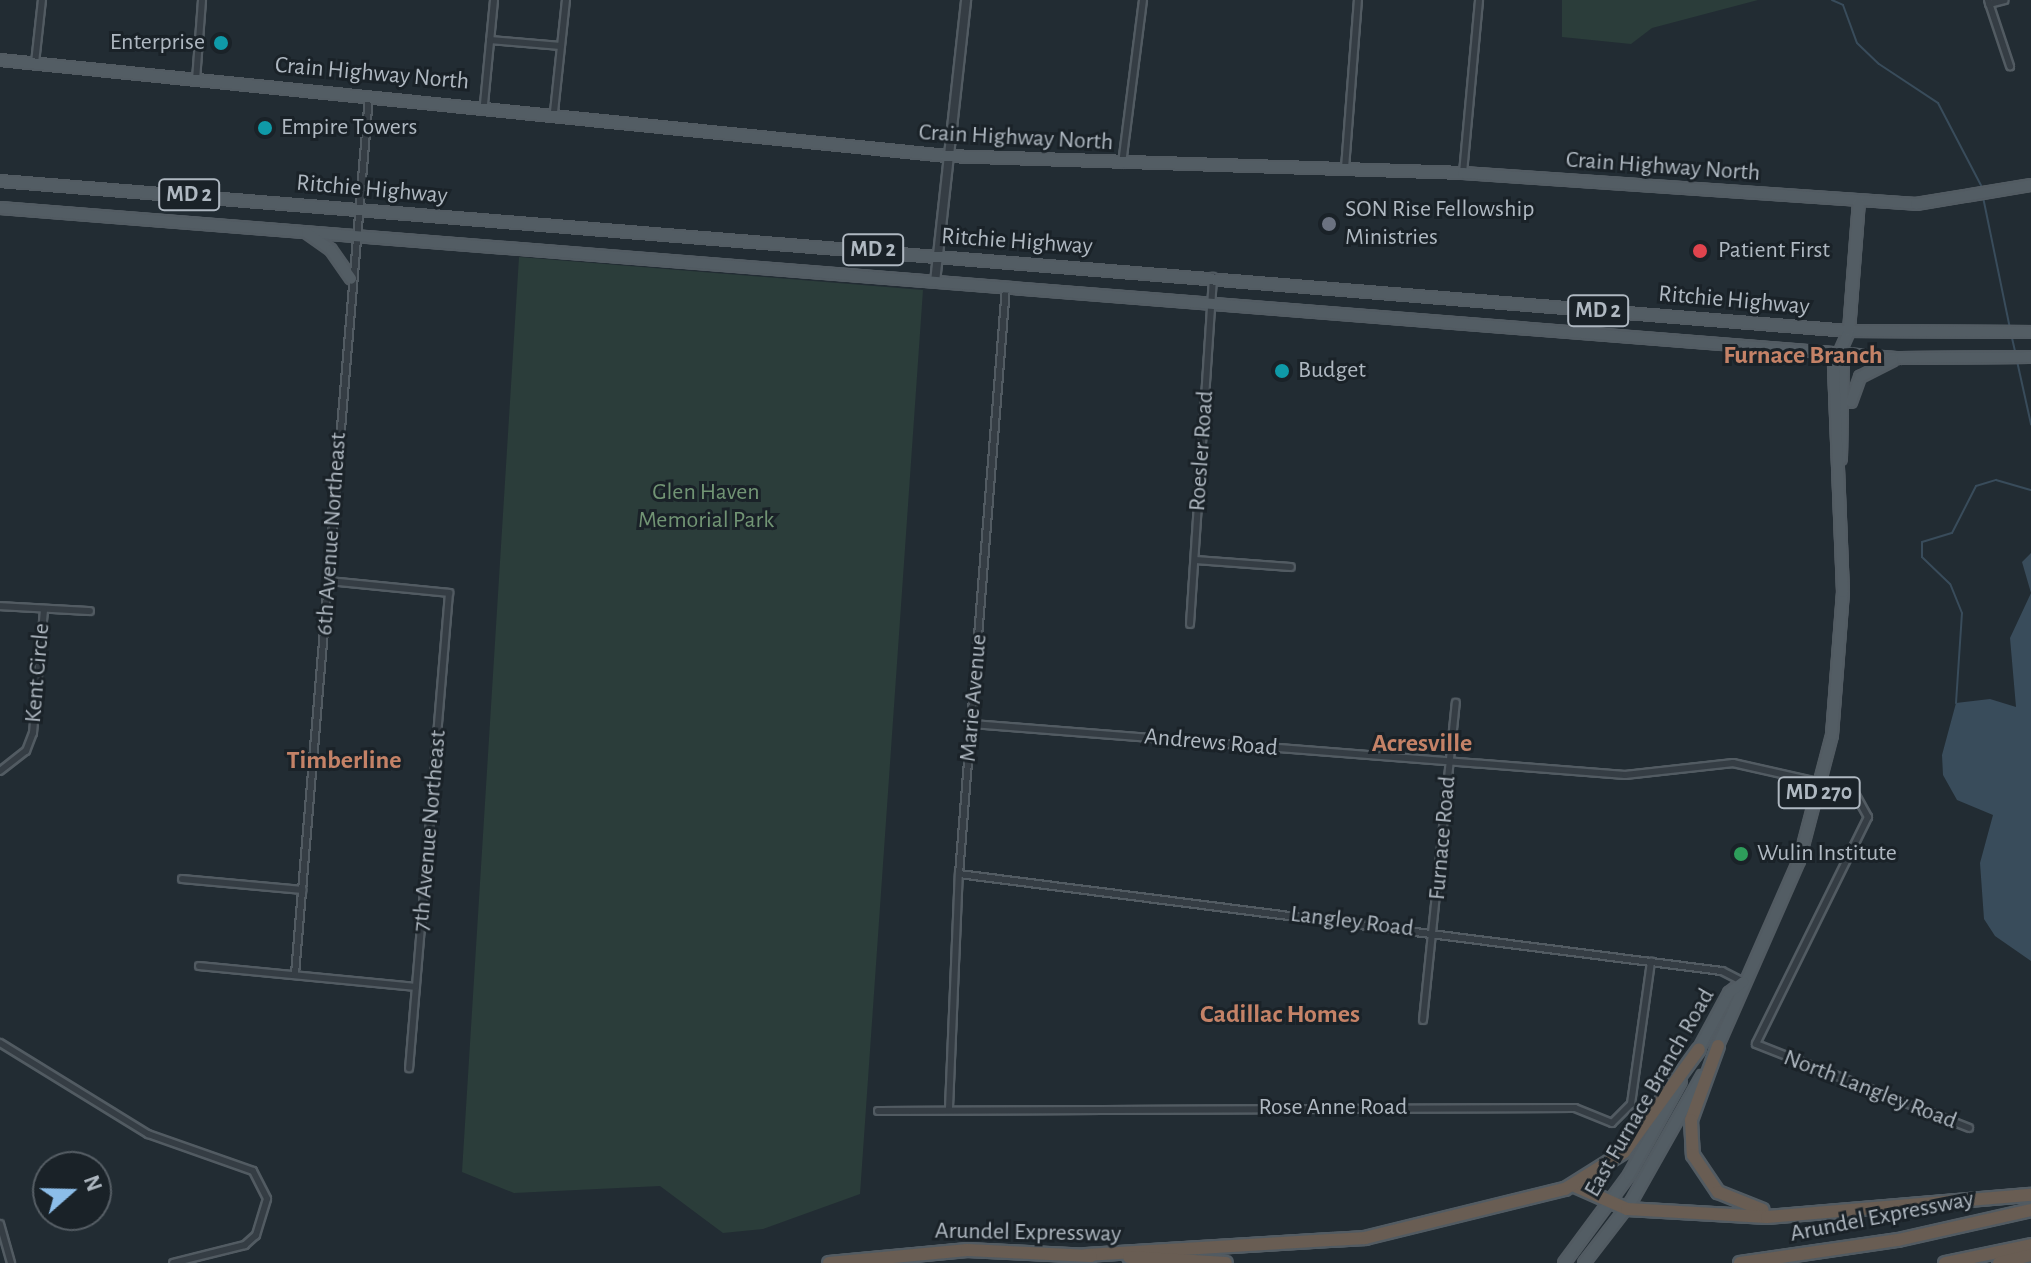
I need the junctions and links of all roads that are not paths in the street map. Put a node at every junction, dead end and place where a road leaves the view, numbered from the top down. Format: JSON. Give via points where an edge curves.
{"nodes":[{"id":1,"x":42,"y":0,"type":"edge"},
{"id":2,"x":202,"y":0,"type":"edge"},
{"id":3,"x":494,"y":0,"type":"edge"},
{"id":4,"x":566,"y":0,"type":"edge"},
{"id":5,"x":966,"y":0,"type":"edge"},
{"id":6,"x":1143,"y":0,"type":"edge"},
{"id":7,"x":1358,"y":0,"type":"edge"},
{"id":8,"x":1479,"y":0,"type":"edge"},
{"id":9,"x":2005,"y":0,"type":"edge"},
{"id":10,"x":1988,"y":2,"type":"edge"},
{"id":11,"x":490,"y":40,"type":"junction"},
{"id":12,"x":561,"y":46,"type":"junction"},
{"id":13,"x":0,"y":60,"type":"edge"},
{"id":14,"x":35,"y":63,"type":"junction"},
{"id":15,"x":2010,"y":66,"type":"dead end"},
{"id":16,"x":196,"y":80,"type":"junction"},
{"id":17,"x":369,"y":93,"type":"junction"},
{"id":18,"x":484,"y":104,"type":"junction"},
{"id":19,"x":554,"y":112,"type":"junction"},
{"id":20,"x":946,"y":156,"type":"junction"},
{"id":21,"x":1122,"y":164,"type":"junction"},
{"id":22,"x":1345,"y":168,"type":"junction"},
{"id":23,"x":1463,"y":173,"type":"junction"},
{"id":24,"x":0,"y":181,"type":"edge"},
{"id":25,"x":2031,"y":185,"type":"edge"},
{"id":26,"x":1859,"y":201,"type":"junction"},
{"id":27,"x":0,"y":208,"type":"edge"},
{"id":28,"x":357,"y":208,"type":"junction"},
{"id":29,"x":305,"y":232,"type":"junction"},
{"id":30,"x":354,"y":236,"type":"junction"},
{"id":31,"x":937,"y":255,"type":"junction"},
{"id":32,"x":1213,"y":277,"type":"junction"},
{"id":33,"x":351,"y":279,"type":"junction"},
{"id":34,"x":935,"y":282,"type":"junction"},
{"id":35,"x":1006,"y":287,"type":"junction"},
{"id":36,"x":1211,"y":304,"type":"junction"},
{"id":37,"x":1849,"y":331,"type":"junction"},
{"id":38,"x":2031,"y":332,"type":"edge"},
{"id":39,"x":1843,"y":354,"type":"junction"},
{"id":40,"x":1899,"y":358,"type":"junction"},
{"id":41,"x":2027,"y":358,"type":"edge"},
{"id":42,"x":1847,"y":435,"type":"junction"},
{"id":43,"x":1841,"y":459,"type":"junction"},
{"id":44,"x":1195,"y":560,"type":"junction"},
{"id":45,"x":1291,"y":567,"type":"dead end"},
{"id":46,"x":329,"y":581,"type":"junction"},
{"id":47,"x":0,"y":606,"type":"edge"},
{"id":48,"x":44,"y":610,"type":"junction"},
{"id":49,"x":90,"y":611,"type":"dead end"},
{"id":50,"x":1190,"y":624,"type":"dead end"},
{"id":51,"x":1456,"y":703,"type":"dead end"},
{"id":52,"x":972,"y":724,"type":"junction"},
{"id":53,"x":1450,"y":762,"type":"junction"},
{"id":54,"x":0,"y":771,"type":"edge"},
{"id":55,"x":1822,"y":781,"type":"junction"},
{"id":56,"x":959,"y":874,"type":"junction"},
{"id":57,"x":182,"y":879,"type":"dead end"},
{"id":58,"x":303,"y":890,"type":"junction"},
{"id":59,"x":1433,"y":932,"type":"junction"},
{"id":60,"x":1651,"y":961,"type":"junction"},
{"id":61,"x":199,"y":966,"type":"dead end"},
{"id":62,"x":295,"y":974,"type":"junction"},
{"id":63,"x":1743,"y":982,"type":"junction"},
{"id":64,"x":416,"y":987,"type":"junction"},
{"id":65,"x":1423,"y":1020,"type":"dead end"},
{"id":66,"x":0,"y":1043,"type":"edge"},
{"id":67,"x":1718,"y":1046,"type":"junction"},
{"id":68,"x":1699,"y":1049,"type":"junction"},
{"id":69,"x":409,"y":1068,"type":"dead end"},
{"id":70,"x":949,"y":1108,"type":"junction"},
{"id":71,"x":878,"y":1111,"type":"dead end"},
{"id":72,"x":1969,"y":1128,"type":"dead end"},
{"id":73,"x":1574,"y":1185,"type":"junction"},
{"id":74,"x":2031,"y":1195,"type":"edge"},
{"id":75,"x":1612,"y":1202,"type":"junction"},
{"id":76,"x":1627,"y":1209,"type":"junction"},
{"id":77,"x":2031,"y":1210,"type":"edge"},
{"id":78,"x":1782,"y":1214,"type":"junction"},
{"id":79,"x":0,"y":1224,"type":"edge"},
{"id":80,"x":2031,"y":1245,"type":"edge"},
{"id":81,"x":1086,"y":1255,"type":"junction"},
{"id":82,"x":2031,"y":1255,"type":"edge"},
{"id":83,"x":11,"y":1263,"type":"edge"},
{"id":84,"x":173,"y":1263,"type":"edge"},
{"id":85,"x":829,"y":1263,"type":"edge"},
{"id":86,"x":1226,"y":1263,"type":"edge"},
{"id":87,"x":1564,"y":1263,"type":"edge"},
{"id":88,"x":1584,"y":1263,"type":"edge"},
{"id":89,"x":1740,"y":1263,"type":"edge"},
{"id":90,"x":1945,"y":1263,"type":"edge"},
{"id":91,"x":1999,"y":1263,"type":"edge"}],
"edges":[{"from":1,"to":14,"type":"street"},
{"from":2,"to":16,"type":"street"},
{"from":3,"to":11,"type":"street"},
{"from":4,"to":12,"type":"street"},
{"from":5,"to":20,"type":"street"},
{"from":6,"to":21,"type":"street"},
{"from":7,"to":22,"type":"street"},
{"from":8,"to":23,"type":"street"},
{"from":9,"to":10,"type":"street"},
{"from":10,"to":15,"type":"street"},
{"from":11,"to":12,"type":"street"},
{"from":11,"to":18,"type":"street"},
{"from":12,"to":19,"type":"street"},
{"from":13,"to":14,"type":"main road","name":"Crain Highway North"},
{"from":14,"to":16,"type":"main road","name":"Crain Highway North"},
{"from":16,"to":17,"type":"main road","name":"Crain Highway North"},
{"from":17,"to":18,"type":"main road","name":"Crain Highway North"},
{"from":17,"to":28,"type":"street","name":"6th Avenue Northeast"},
{"from":18,"to":19,"type":"main road","name":"Crain Highway North"},
{"from":19,"to":20,"type":"main road","name":"Crain Highway North"},
{"from":20,"to":21,"type":"main road","name":"Crain Highway North"},
{"from":20,"to":31,"type":"street"},
{"from":21,"to":22,"type":"main road","name":"Crain Highway North"},
{"from":22,"to":23,"type":"main road","name":"Crain Highway North"},
{"from":23,"to":26,"type":"main road","name":"Crain Highway North"},
{"from":24,"to":28,"type":"main road","name":"Ritchie Highway","number":"MD 2"},
{"from":25,"to":26,"type":"main road","name":"Crain Highway North","via":[[1965,200]]},
{"from":26,"to":37,"type":"main road","number":"MD 270"},
{"from":27,"to":29,"type":"main road","name":"Ritchie Highway","number":"MD 2"},
{"from":28,"to":30,"type":"street","name":"6th Avenue Northeast"},
{"from":28,"to":31,"type":"main road","name":"Ritchie Highway","number":"MD 2"},
{"from":29,"to":30,"type":"main road","name":"Ritchie Highway","number":"MD 2"},
{"from":29,"to":33,"type":"main road","via":[[331,250]]},
{"from":30,"to":33,"type":"street","name":"6th Avenue Northeast"},
{"from":30,"to":34,"type":"main road","name":"Ritchie Highway","number":"MD 2"},
{"from":31,"to":32,"type":"main road","name":"Ritchie Highway","number":"MD 2"},
{"from":31,"to":34,"type":"street"},
{"from":32,"to":36,"type":"street","name":"Roesler Road"},
{"from":32,"to":37,"type":"main road","name":"Ritchie Highway","number":"MD 2"},
{"from":33,"to":46,"type":"street","name":"6th Avenue Northeast"},
{"from":34,"to":35,"type":"main road","name":"Ritchie Highway","number":"MD 2"},
{"from":35,"to":36,"type":"main road","name":"Ritchie Highway","number":"MD 2"},
{"from":35,"to":52,"type":"street","name":"Marie Avenue"},
{"from":36,"to":39,"type":"main road","name":"Ritchie Highway","number":"MD 2"},
{"from":36,"to":44,"type":"street","name":"Roesler Road"},
{"from":37,"to":38,"type":"main road","name":"Ritchie Highway","number":"MD 2"},
{"from":37,"to":39,"type":"main road","number":"MD 270"},
{"from":39,"to":40,"type":"main road","name":"Ritchie Highway","number":"MD 2"},
{"from":39,"to":42,"type":"main road","name":"East Furnace Branch Road","number":"MD 270"},
{"from":39,"to":43,"type":"main road","name":"East Furnace Branch Road","number":"MD 270","via":[[1834,365]]},
{"from":40,"to":41,"type":"main road","name":"Ritchie Highway","number":"MD 2"},
{"from":40,"to":42,"type":"main road","via":[[1856,383]]},
{"from":42,"to":43,"type":"main road","name":"East Furnace Branch Road","number":"MD 270"},
{"from":43,"to":55,"type":"main road","name":"East Furnace Branch Road","number":"MD 270","via":[[1841,655]]},
{"from":44,"to":45,"type":"street"},
{"from":44,"to":50,"type":"street","name":"Roesler Road"},
{"from":46,"to":58,"type":"street","name":"6th Avenue Northeast"},
{"from":46,"to":64,"type":"street","name":"7th Avenue Northeast","via":[[449,593]]},
{"from":47,"to":48,"type":"street"},
{"from":48,"to":49,"type":"street"},
{"from":48,"to":54,"type":"street","name":"Kent Circle","via":[[33,733],[26,751]]},
{"from":51,"to":53,"type":"street","name":"Furnace Road"},
{"from":52,"to":53,"type":"street","name":"Andrews Road"},
{"from":52,"to":56,"type":"street","name":"Marie Avenue"},
{"from":53,"to":55,"type":"street","name":"Andrews Road","via":[[1635,776],[1726,763]]},
{"from":53,"to":59,"type":"street","name":"Furnace Road"},
{"from":55,"to":63,"type":"main road","name":"East Furnace Branch Road","number":"MD 270","via":[[1792,880]]},
{"from":55,"to":72,"type":"street","name":"North Langley Road","via":[[1862,796],[1868,817],[1756,1044]]},
{"from":56,"to":59,"type":"street","name":"Langley Road"},
{"from":56,"to":70,"type":"street","name":"Marie Avenue"},
{"from":57,"to":58,"type":"street"},
{"from":58,"to":62,"type":"street","name":"6th Avenue Northeast"},
{"from":59,"to":60,"type":"street","name":"Langley Road"},
{"from":59,"to":65,"type":"street","name":"Furnace Road"},
{"from":60,"to":63,"type":"street","name":"Langley Road","via":[[1722,971]]},
{"from":60,"to":70,"type":"street","name":"Rose Anne Road","via":[[1631,1104],[1612,1123],[1575,1108]]},
{"from":61,"to":62,"type":"street"},
{"from":62,"to":64,"type":"street"},
{"from":63,"to":67,"type":"main road","name":"East Furnace Branch Road","number":"MD 270"},
{"from":63,"to":68,"type":"main road","name":"East Furnace Branch Road","number":"MD 270","via":[[1729,993]]},
{"from":64,"to":69,"type":"street","name":"7th Avenue Northeast"},
{"from":66,"to":84,"type":"street","via":[[148,1134],[253,1171],[266,1212],[245,1245]]},
{"from":67,"to":76,"type":"main road","name":"East Furnace Branch Road","number":"MD 270"},
{"from":67,"to":78,"type":"highway","via":[[1691,1120],[1693,1155],[1726,1198]]},
{"from":68,"to":73,"type":"highway","via":[[1624,1152]]},
{"from":68,"to":75,"type":"main road","name":"East Furnace Branch Road","number":"MD 270"},
{"from":70,"to":71,"type":"street","name":"Rose Anne Road"},
{"from":73,"to":75,"type":"highway"},
{"from":73,"to":81,"type":"highway","via":[[1480,1215],[1365,1238]]},
{"from":74,"to":78,"type":"highway","via":[[1872,1213]]},
{"from":75,"to":76,"type":"highway"},
{"from":75,"to":87,"type":"main road","name":"East Furnace Branch Road","number":"MD 270"},
{"from":76,"to":78,"type":"highway"},
{"from":76,"to":88,"type":"main road","name":"East Furnace Branch Road","number":"MD 270"},
{"from":77,"to":89,"type":"highway","name":"Arundel Expressway","via":[[1898,1240]]},
{"from":79,"to":83,"type":"street"},
{"from":80,"to":90,"type":"highway"},
{"from":81,"to":85,"type":"highway","name":"Arundel Expressway","via":[[967,1250]]},
{"from":81,"to":86,"type":"highway","name":"Arundel Expressway"},
{"from":82,"to":91,"type":"highway"}]}
